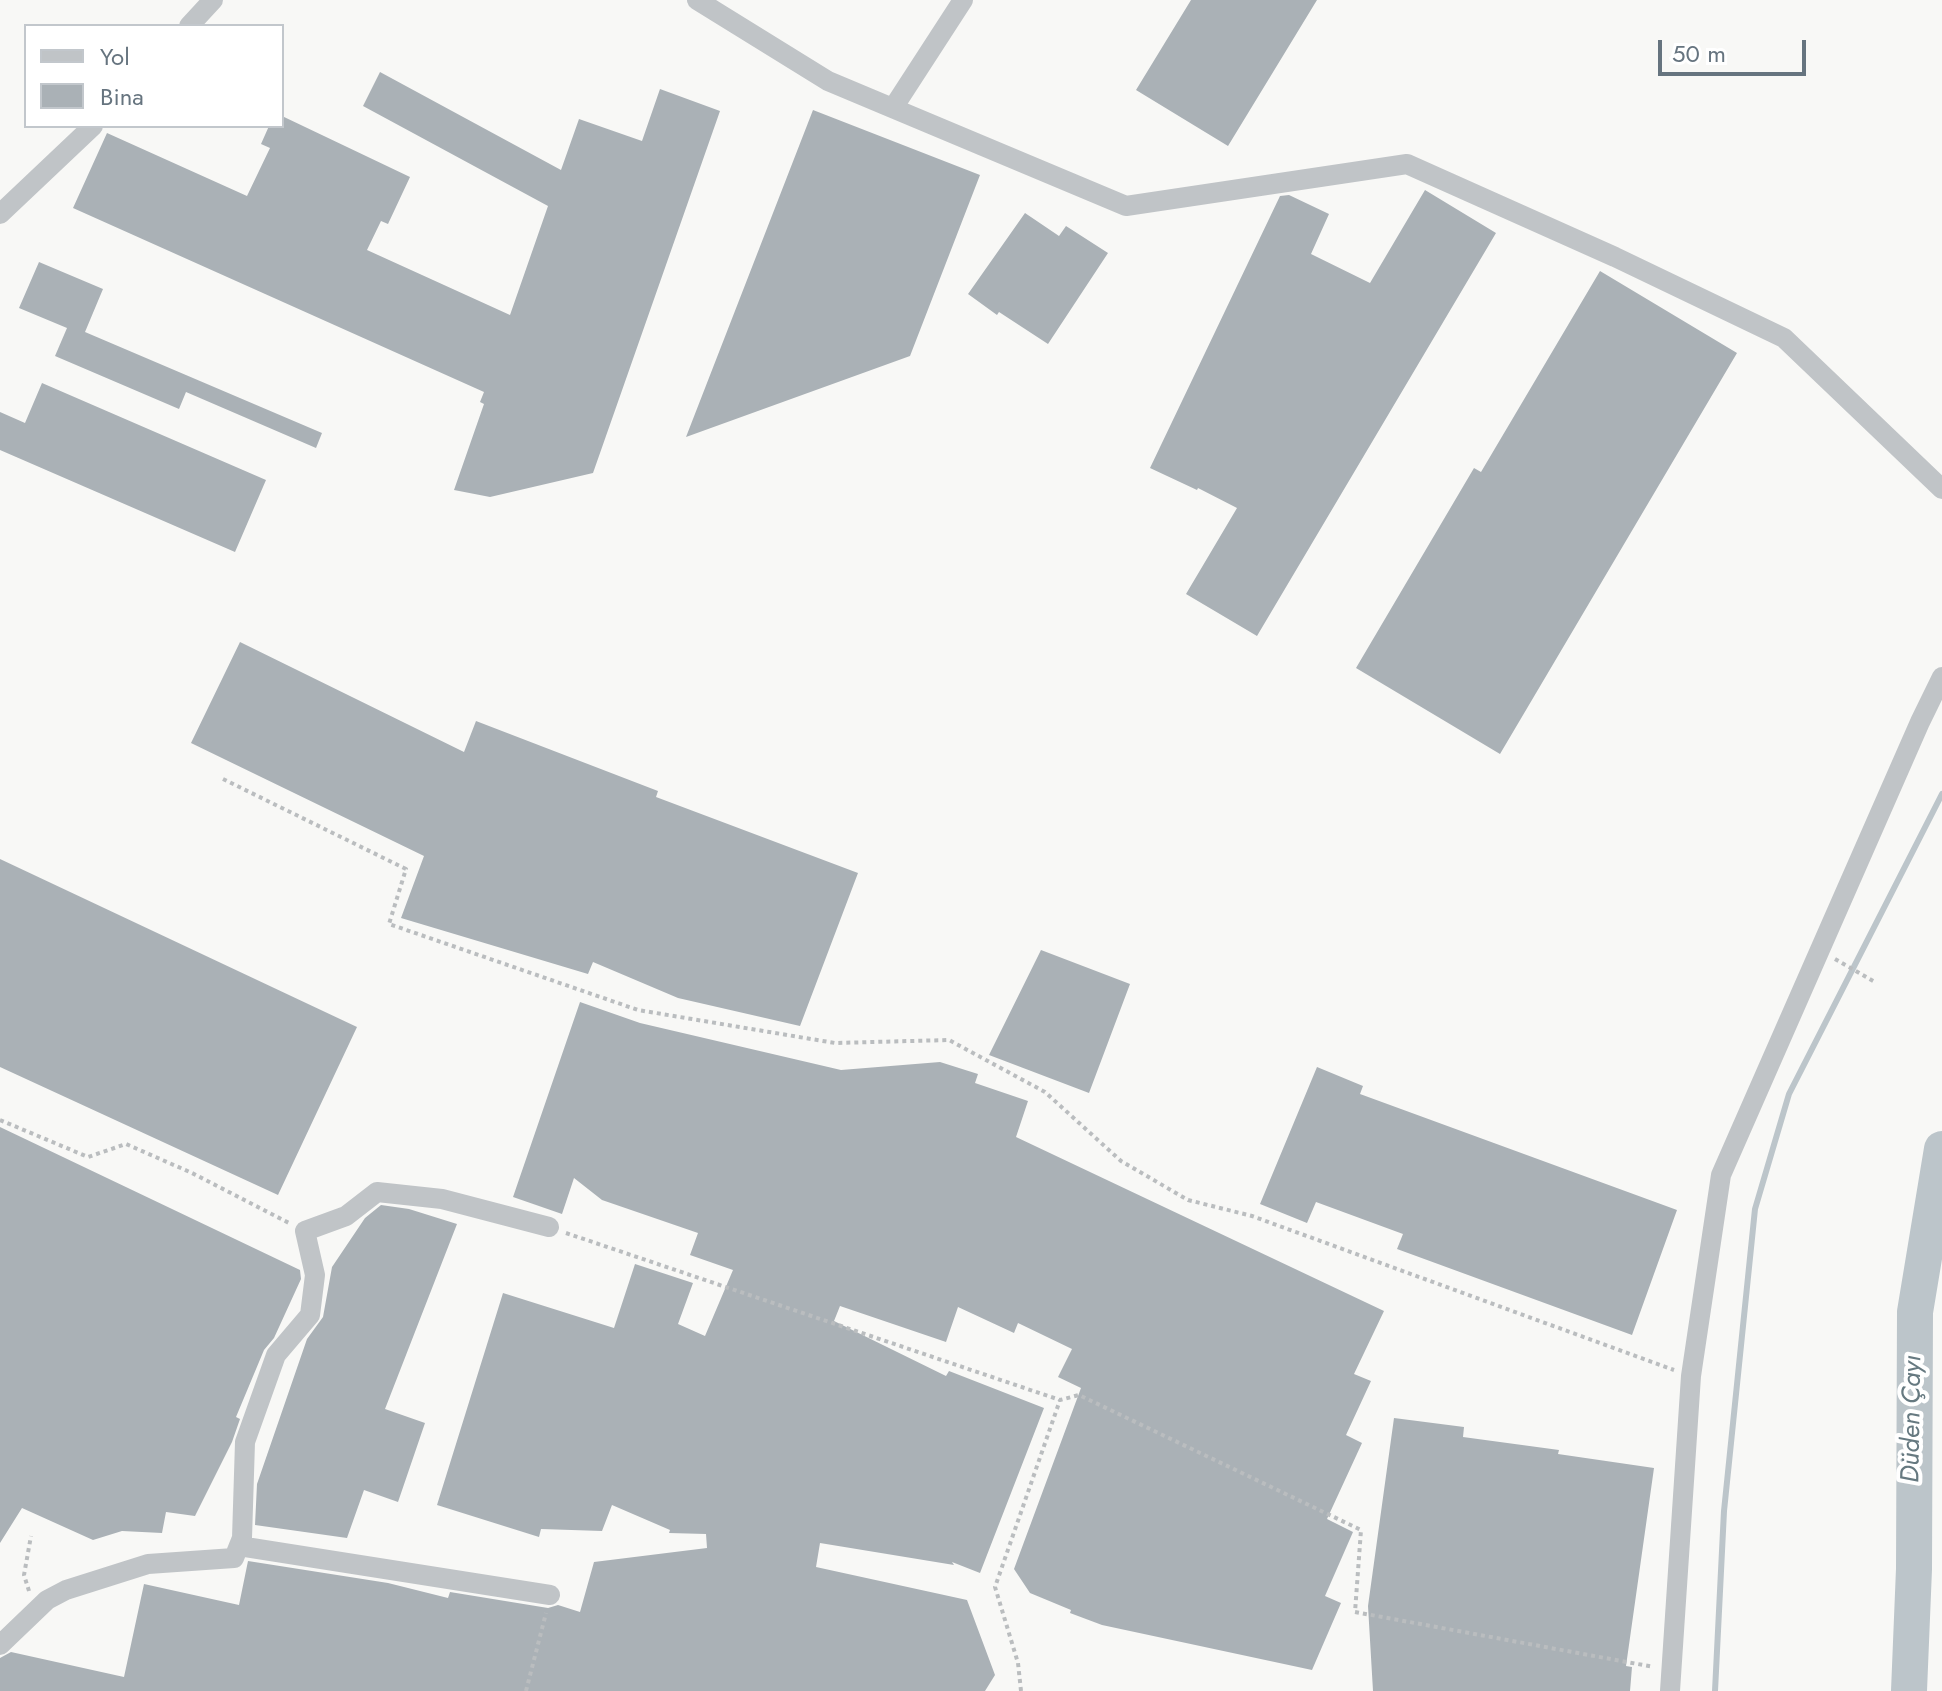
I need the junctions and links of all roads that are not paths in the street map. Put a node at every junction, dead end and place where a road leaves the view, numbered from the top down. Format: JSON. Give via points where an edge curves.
{"nodes":[{"id":1,"x":213,"y":0,"type":"edge"},
{"id":2,"x":697,"y":0,"type":"edge"},
{"id":3,"x":963,"y":0,"type":"edge"},
{"id":4,"x":191,"y":24,"type":"edge"},
{"id":5,"x":893,"y":108,"type":"junction"},
{"id":6,"x":91,"y":128,"type":"edge"},
{"id":7,"x":0,"y":214,"type":"edge"},
{"id":8,"x":1942,"y":489,"type":"edge"},
{"id":9,"x":1942,"y":677,"type":"edge"},
{"id":10,"x":549,"y":1227,"type":"road end"},
{"id":11,"x":239,"y":1546,"type":"junction"},
{"id":12,"x":550,"y":1595,"type":"road end"},
{"id":13,"x":0,"y":1645,"type":"edge"},
{"id":14,"x":1671,"y":1681,"type":"edge"}],
"edges":[{"from":1,"to":4,"type":"street"},
{"from":2,"to":5,"type":"street","via":[[828,81]]},
{"from":3,"to":5,"type":"street"},
{"from":5,"to":8,"type":"street","via":[[1126,206],[1407,164],[1784,338]]},
{"from":6,"to":7,"type":"street"},
{"from":9,"to":14,"type":"street","via":[[1721,1175],[1691,1376]]},
{"from":10,"to":11,"type":"street","via":[[442,1199],[377,1192],[346,1216],[305,1231],[315,1275],[310,1315],[276,1355],[245,1442]]},
{"from":11,"to":12,"type":"street"},
{"from":11,"to":13,"type":"street","via":[[234,1558],[148,1564],[66,1590],[47,1600]]}]}
